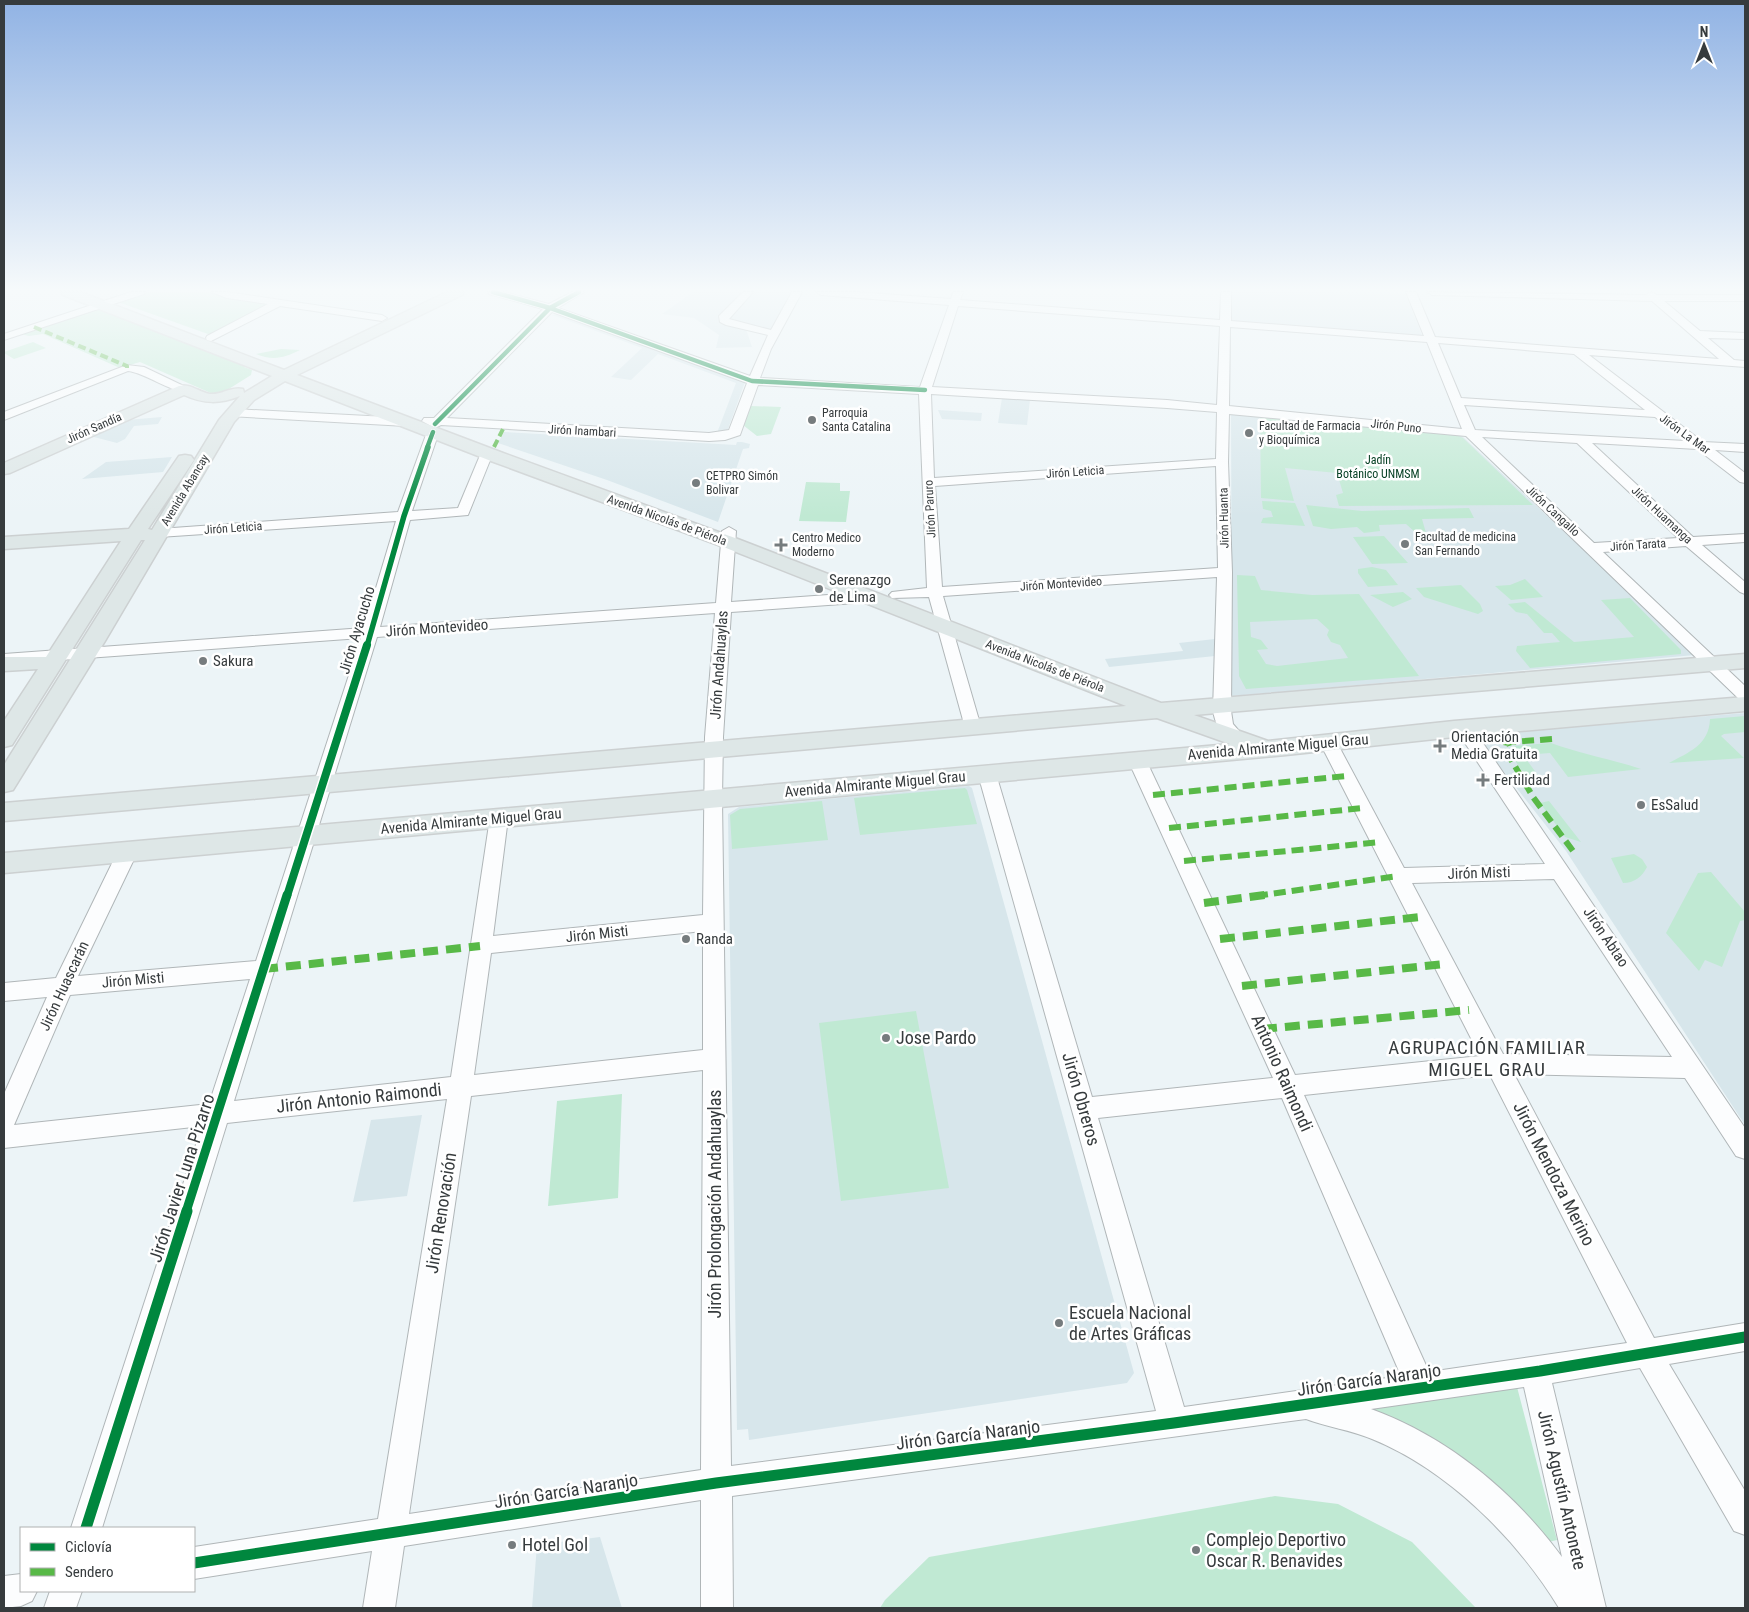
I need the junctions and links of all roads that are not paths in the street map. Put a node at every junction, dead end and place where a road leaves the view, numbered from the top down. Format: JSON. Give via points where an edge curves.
{"nodes":[{"id":1,"x":276,"y":367,"type":"edge"},
{"id":2,"x":277,"y":367,"type":"edge"},
{"id":3,"x":288,"y":367,"type":"edge"},
{"id":4,"x":289,"y":367,"type":"edge"},
{"id":5,"x":491,"y":367,"type":"edge"},
{"id":6,"x":714,"y":367,"type":"edge"},
{"id":7,"x":759,"y":367,"type":"edge"},
{"id":8,"x":933,"y":367,"type":"edge"},
{"id":9,"x":1224,"y":367,"type":"edge"},
{"id":10,"x":1444,"y":367,"type":"edge"},
{"id":11,"x":1598,"y":367,"type":"edge"},
{"id":12,"x":127,"y":368,"type":"joint"},
{"id":13,"x":283,"y":370,"type":"junction"},
{"id":14,"x":752,"y":381,"type":"junction"},
{"id":15,"x":184,"y":389,"type":"junction"},
{"id":16,"x":925,"y":390,"type":"junction"},
{"id":17,"x":237,"y":392,"type":"junction"},
{"id":18,"x":1458,"y":401,"type":"junction"},
{"id":19,"x":1224,"y":409,"type":"junction"},
{"id":20,"x":233,"y":413,"type":"junction"},
{"id":21,"x":1657,"y":414,"type":"junction"},
{"id":22,"x":4,"y":416,"type":"edge"},
{"id":23,"x":406,"y":422,"type":"junction"},
{"id":24,"x":433,"y":425,"type":"junction"},
{"id":25,"x":1470,"y":433,"type":"junction"},
{"id":26,"x":1580,"y":439,"type":"junction"},
{"id":27,"x":1701,"y":446,"type":"junction"},
{"id":28,"x":1745,"y":448,"type":"edge"},
{"id":29,"x":487,"y":453,"type":"junction"},
{"id":30,"x":1222,"y":462,"type":"junction"},
{"id":31,"x":4,"y":469,"type":"edge"},
{"id":32,"x":1745,"y":479,"type":"edge"},
{"id":33,"x":928,"y":482,"type":"junction"},
{"id":34,"x":404,"y":516,"type":"junction"},
{"id":35,"x":159,"y":533,"type":"junction"},
{"id":36,"x":135,"y":534,"type":"junction"},
{"id":37,"x":729,"y":537,"type":"junction"},
{"id":38,"x":1745,"y":538,"type":"edge"},
{"id":39,"x":1690,"y":542,"type":"junction"},
{"id":40,"x":4,"y":543,"type":"edge"},
{"id":41,"x":1592,"y":548,"type":"junction"},
{"id":42,"x":1225,"y":572,"type":"junction"},
{"id":43,"x":1745,"y":589,"type":"edge"},
{"id":44,"x":870,"y":597,"type":"junction"},
{"id":45,"x":723,"y":608,"type":"junction"},
{"id":46,"x":939,"y":610,"type":"junction"},
{"id":47,"x":371,"y":632,"type":"junction"},
{"id":48,"x":87,"y":652,"type":"junction"},
{"id":49,"x":4,"y":658,"type":"edge"},
{"id":50,"x":55,"y":659,"type":"junction"},
{"id":51,"x":1745,"y":662,"type":"edge"},
{"id":52,"x":4,"y":664,"type":"edge"},
{"id":53,"x":1715,"y":667,"type":"junction"},
{"id":54,"x":1084,"y":673,"type":"junction"},
{"id":55,"x":1745,"y":695,"type":"edge"},
{"id":56,"x":1745,"y":704,"type":"edge"},
{"id":57,"x":1215,"y":709,"type":"junction"},
{"id":58,"x":1168,"y":713,"type":"junction"},
{"id":59,"x":972,"y":726,"type":"junction"},
{"id":60,"x":1464,"y":728,"type":"junction"},
{"id":61,"x":4,"y":739,"type":"edge"},
{"id":62,"x":1250,"y":743,"type":"junction"},
{"id":63,"x":1329,"y":743,"type":"junction"},
{"id":64,"x":713,"y":754,"type":"junction"},
{"id":65,"x":1137,"y":760,"type":"junction"},
{"id":66,"x":987,"y":774,"type":"junction"},
{"id":67,"x":4,"y":784,"type":"edge"},
{"id":68,"x":322,"y":786,"type":"junction"},
{"id":69,"x":713,"y":795,"type":"junction"},
{"id":70,"x":4,"y":812,"type":"edge"},
{"id":71,"x":499,"y":818,"type":"junction"},
{"id":72,"x":307,"y":831,"type":"junction"},
{"id":73,"x":127,"y":853,"type":"junction"},
{"id":74,"x":4,"y":863,"type":"edge"},
{"id":75,"x":1561,"y":870,"type":"junction"},
{"id":76,"x":1398,"y":876,"type":"junction"},
{"id":77,"x":715,"y":922,"type":"junction"},
{"id":78,"x":480,"y":946,"type":"junction"},
{"id":79,"x":263,"y":969,"type":"junction"},
{"id":80,"x":63,"y":986,"type":"junction"},
{"id":81,"x":4,"y":992,"type":"edge"},
{"id":82,"x":714,"y":1059,"type":"junction"},
{"id":83,"x":1496,"y":1064,"type":"junction"},
{"id":84,"x":1692,"y":1068,"type":"junction"},
{"id":85,"x":1288,"y":1085,"type":"junction"},
{"id":86,"x":461,"y":1087,"type":"junction"},
{"id":87,"x":1083,"y":1109,"type":"junction"},
{"id":88,"x":218,"y":1114,"type":"junction"},
{"id":89,"x":4,"y":1120,"type":"edge"},
{"id":90,"x":4,"y":1137,"type":"edge"},
{"id":91,"x":1745,"y":1148,"type":"edge"},
{"id":92,"x":1745,"y":1337,"type":"edge"},
{"id":93,"x":1647,"y":1353,"type":"junction"},
{"id":94,"x":1534,"y":1372,"type":"junction"},
{"id":95,"x":1421,"y":1388,"type":"junction"},
{"id":96,"x":1305,"y":1405,"type":"junction"},
{"id":97,"x":1174,"y":1423,"type":"junction"},
{"id":98,"x":716,"y":1483,"type":"junction"},
{"id":99,"x":1745,"y":1520,"type":"edge"},
{"id":100,"x":86,"y":1527,"type":"edge"},
{"id":101,"x":391,"y":1533,"type":"junction"},
{"id":102,"x":195,"y":1563,"type":"edge"},
{"id":103,"x":20,"y":1590,"type":"edge"},
{"id":104,"x":4,"y":1592,"type":"edge"},
{"id":105,"x":66,"y":1592,"type":"edge"},
{"id":106,"x":60,"y":1608,"type":"edge"},
{"id":107,"x":379,"y":1608,"type":"edge"},
{"id":108,"x":718,"y":1608,"type":"edge"},
{"id":109,"x":1577,"y":1608,"type":"edge"},
{"id":110,"x":1590,"y":1608,"type":"edge"}],
"edges":[{"from":1,"to":13,"type":"main road","name":"Avenida Nicolás de Piérola"},
{"from":2,"to":13,"type":"main road","name":"Avenida Nicolás de Piérola"},
{"from":3,"to":13,"type":"main road","name":"Avenida Abancay"},
{"from":4,"to":13,"type":"main road","name":"Avenida Abancay"},
{"from":5,"to":24,"type":"street","name":"Jirón Ayacucho"},
{"from":6,"to":14,"type":"street","name":"Jirón Puno"},
{"from":7,"to":14,"type":"street"},
{"from":8,"to":16,"type":"street","name":"Jirón Paruro"},
{"from":9,"to":19,"type":"street","name":"Jirón Huanta"},
{"from":10,"to":18,"type":"street","name":"Jirón Cangallo"},
{"from":11,"to":21,"type":"street","name":"Jirón La Mar"},
{"from":12,"to":15,"type":"street","via":[[140,369]]},
{"from":12,"to":22,"type":"street"},
{"from":13,"to":17,"type":"main road","name":"Avenida Abancay"},
{"from":13,"to":20,"type":"main road","name":"Avenida Abancay"},
{"from":13,"to":23,"type":"main road","name":"Avenida Nicolás de Piérola"},
{"from":13,"to":24,"type":"main road","name":"Avenida Nicolás de Piérola"},
{"from":14,"to":16,"type":"street","name":"Jirón Puno"},
{"from":14,"to":24,"type":"street","name":"Jirón Inambari","via":[[736,432],[725,436],[709,438]]},
{"from":15,"to":17,"type":"main road","via":[[212,400]]},
{"from":15,"to":31,"type":"main road","name":"Jirón Sandía"},
{"from":16,"to":19,"type":"street","name":"Jirón Puno"},
{"from":16,"to":33,"type":"street","name":"Jirón Paruro"},
{"from":17,"to":36,"type":"main road","name":"Avenida Abancay","via":[[216,414]]},
{"from":18,"to":21,"type":"street"},
{"from":18,"to":25,"type":"street","name":"Jirón Cangallo"},
{"from":19,"to":25,"type":"street","name":"Jirón Puno"},
{"from":19,"to":30,"type":"street","name":"Jirón Huanta"},
{"from":20,"to":23,"type":"street"},
{"from":20,"to":35,"type":"main road","name":"Avenida Abancay"},
{"from":21,"to":27,"type":"street","name":"Jirón La Mar"},
{"from":23,"to":24,"type":"main road","name":"Avenida Nicolás de Piérola"},
{"from":24,"to":29,"type":"main road","name":"Avenida Nicolás de Piérola"},
{"from":24,"to":34,"type":"street","name":"Jirón Ayacucho"},
{"from":24,"to":37,"type":"main road","name":"Avenida Nicolás de Piérola"},
{"from":25,"to":26,"type":"street","name":"Jirón Puno"},
{"from":25,"to":41,"type":"street","name":"Jirón Cangallo"},
{"from":26,"to":27,"type":"street","name":"Jirón Puno"},
{"from":26,"to":39,"type":"street","name":"Jirón Huamanga"},
{"from":27,"to":28,"type":"street","name":"Jirón Puno"},
{"from":27,"to":32,"type":"street","name":"Jirón La Mar"},
{"from":29,"to":34,"type":"street","name":"Jirón Leticia","via":[[463,512]]},
{"from":29,"to":37,"type":"main road","name":"Avenida Nicolás de Piérola"},
{"from":30,"to":33,"type":"street","name":"Jirón Leticia"},
{"from":30,"to":42,"type":"street","name":"Jirón Huanta"},
{"from":33,"to":46,"type":"street","name":"Jirón Paruro"},
{"from":34,"to":35,"type":"street","name":"Jirón Leticia"},
{"from":34,"to":47,"type":"street","name":"Jirón Ayacucho"},
{"from":35,"to":36,"type":"main road","name":"Jirón Leticia"},
{"from":35,"to":48,"type":"main road","name":"Avenida Abancay"},
{"from":36,"to":40,"type":"main road","name":"Jirón Leticia"},
{"from":36,"to":50,"type":"main road","name":"Avenida Abancay"},
{"from":37,"to":44,"type":"main road","name":"Avenida Nicolás de Piérola"},
{"from":37,"to":45,"type":"street","name":"Jirón Andahuaylas"},
{"from":37,"to":46,"type":"main road","name":"Avenida Nicolás de Piérola"},
{"from":38,"to":39,"type":"street","name":"Jirón Tarata"},
{"from":39,"to":41,"type":"street","name":"Jirón Tarata"},
{"from":39,"to":43,"type":"street","name":"Jirón Huamanga"},
{"from":41,"to":53,"type":"street","name":"Jirón Cangallo"},
{"from":42,"to":46,"type":"street","name":"Jirón Montevideo"},
{"from":42,"to":57,"type":"street","name":"Jirón Huanta"},
{"from":44,"to":45,"type":"street","name":"Jirón Montevideo"},
{"from":44,"to":46,"type":"main road","name":"Avenida Nicolás de Piérola"},
{"from":45,"to":47,"type":"street","name":"Jirón Montevideo"},
{"from":45,"to":64,"type":"street","name":"Jirón Andahuaylas"},
{"from":46,"to":54,"type":"main road","name":"Avenida Nicolás de Piérola"},
{"from":46,"to":59,"type":"street","name":"Jirón Paruro"},
{"from":47,"to":48,"type":"street","name":"Jirón Montevideo"},
{"from":47,"to":68,"type":"street","name":"Jirón Ayacucho"},
{"from":48,"to":50,"type":"street","name":"Jirón Montevideo"},
{"from":48,"to":67,"type":"main road","name":"Avenida Abancay"},
{"from":49,"to":50,"type":"street","name":"Jirón Montevideo"},
{"from":50,"to":52,"type":"main road"},
{"from":50,"to":61,"type":"main road","name":"Avenida Abancay"},
{"from":51,"to":53,"type":"main road"},
{"from":53,"to":55,"type":"street","name":"Jirón Cangallo"},
{"from":53,"to":57,"type":"main road"},
{"from":54,"to":57,"type":"main road","name":"Avenida Nicolás de Piérola"},
{"from":54,"to":58,"type":"main road","name":"Avenida Nicolás de Piérola"},
{"from":56,"to":60,"type":"main road","name":"Avenida Almirante Miguel Grau"},
{"from":57,"to":58,"type":"main road"},
{"from":57,"to":62,"type":"street","name":"Jirón Huanta","via":[[1225,726]]},
{"from":58,"to":59,"type":"main road"},
{"from":58,"to":62,"type":"main road","name":"Avenida Nicolás de Piérola"},
{"from":59,"to":64,"type":"main road"},
{"from":60,"to":63,"type":"main road","name":"Avenida Almirante Miguel Grau"},
{"from":60,"to":75,"type":"street","name":"Jirón Abtao"},
{"from":62,"to":63,"type":"main road","name":"Avenida Almirante Miguel Grau"},
{"from":62,"to":65,"type":"main road","name":"Avenida Almirante Miguel Grau"},
{"from":63,"to":76,"type":"street","name":"Jirón Mendoza Merino"},
{"from":64,"to":68,"type":"main road"},
{"from":64,"to":69,"type":"street","name":"Jirón Andahuaylas"},
{"from":65,"to":66,"type":"main road","name":"Avenida Almirante Miguel Grau"},
{"from":65,"to":85,"type":"street","name":"Antonio Raimondi"},
{"from":66,"to":69,"type":"main road","name":"Avenida Almirante Miguel Grau"},
{"from":66,"to":87,"type":"street","name":"Jirón Obreros"},
{"from":68,"to":70,"type":"main road"},
{"from":68,"to":72,"type":"street","name":"Jirón Ayacucho"},
{"from":69,"to":71,"type":"main road","name":"Avenida Almirante Miguel Grau"},
{"from":69,"to":77,"type":"street","name":"Jirón Prolongación Andahuaylas"},
{"from":71,"to":72,"type":"main road","name":"Avenida Almirante Miguel Grau"},
{"from":71,"to":78,"type":"street","name":"Jirón Renovación"},
{"from":72,"to":73,"type":"main road","name":"Avenida Almirante Miguel Grau"},
{"from":72,"to":79,"type":"street","name":"Jirón Javier Luna Pizarro"},
{"from":73,"to":74,"type":"main road","name":"Avenida Almirante Miguel Grau"},
{"from":73,"to":80,"type":"street","name":"Jirón Huascarán"},
{"from":75,"to":76,"type":"street","name":"Jirón Misti"},
{"from":75,"to":84,"type":"street","name":"Jirón Abtao"},
{"from":76,"to":83,"type":"street","name":"Jirón Mendoza Merino"},
{"from":77,"to":78,"type":"street","name":"Jirón Misti"},
{"from":77,"to":82,"type":"street","name":"Jirón Prolongación Andahuaylas"},
{"from":78,"to":86,"type":"street","name":"Jirón Renovación"},
{"from":79,"to":80,"type":"street","name":"Jirón Misti"},
{"from":79,"to":88,"type":"street","name":"Jirón Javier Luna Pizarro"},
{"from":80,"to":81,"type":"street","name":"Jirón Misti"},
{"from":80,"to":89,"type":"street","name":"Jirón Huascarán"},
{"from":82,"to":86,"type":"street","name":"Jirón Antonio Raimondi"},
{"from":82,"to":98,"type":"street","name":"Jirón Prolongación Andahuaylas"},
{"from":83,"to":84,"type":"street"},
{"from":83,"to":85,"type":"street"},
{"from":83,"to":93,"type":"street","name":"Jirón Mendoza Merino"},
{"from":84,"to":91,"type":"street","name":"Jirón Abtao"},
{"from":85,"to":87,"type":"street"},
{"from":85,"to":95,"type":"street","name":"Antonio Raimondi"},
{"from":86,"to":88,"type":"street","name":"Jirón Antonio Raimondi"},
{"from":86,"to":101,"type":"street","name":"Jirón Renovación"},
{"from":87,"to":97,"type":"street","name":"Jirón Obreros"},
{"from":88,"to":90,"type":"street","name":"Jirón Antonio Raimondi"},
{"from":88,"to":100,"type":"street","name":"Jirón Javier Luna Pizarro"},
{"from":92,"to":93,"type":"street","name":"Jirón García Naranjo"},
{"from":93,"to":94,"type":"street","name":"Jirón García Naranjo"},
{"from":93,"to":99,"type":"street","name":"Jirón Mendoza Merino"},
{"from":94,"to":95,"type":"street","name":"Jirón García Naranjo"},
{"from":94,"to":110,"type":"street","name":"Jirón Agustín Antonete"},
{"from":95,"to":96,"type":"street","name":"Jirón García Naranjo"},
{"from":96,"to":97,"type":"street","name":"Jirón García Naranjo"},
{"from":96,"to":109,"type":"street","via":[[1379,1427],[1449,1467],[1516,1527],[1547,1564]]},
{"from":97,"to":98,"type":"street","name":"Jirón García Naranjo"},
{"from":98,"to":101,"type":"street","name":"Jirón García Naranjo"},
{"from":98,"to":108,"type":"street","name":"Jirón Prolongación Andahuaylas"},
{"from":101,"to":102,"type":"street","name":"Jirón García Naranjo"},
{"from":101,"to":107,"type":"street","name":"Jirón Renovación"},
{"from":103,"to":104,"type":"street"},
{"from":105,"to":106,"type":"street"}]}
